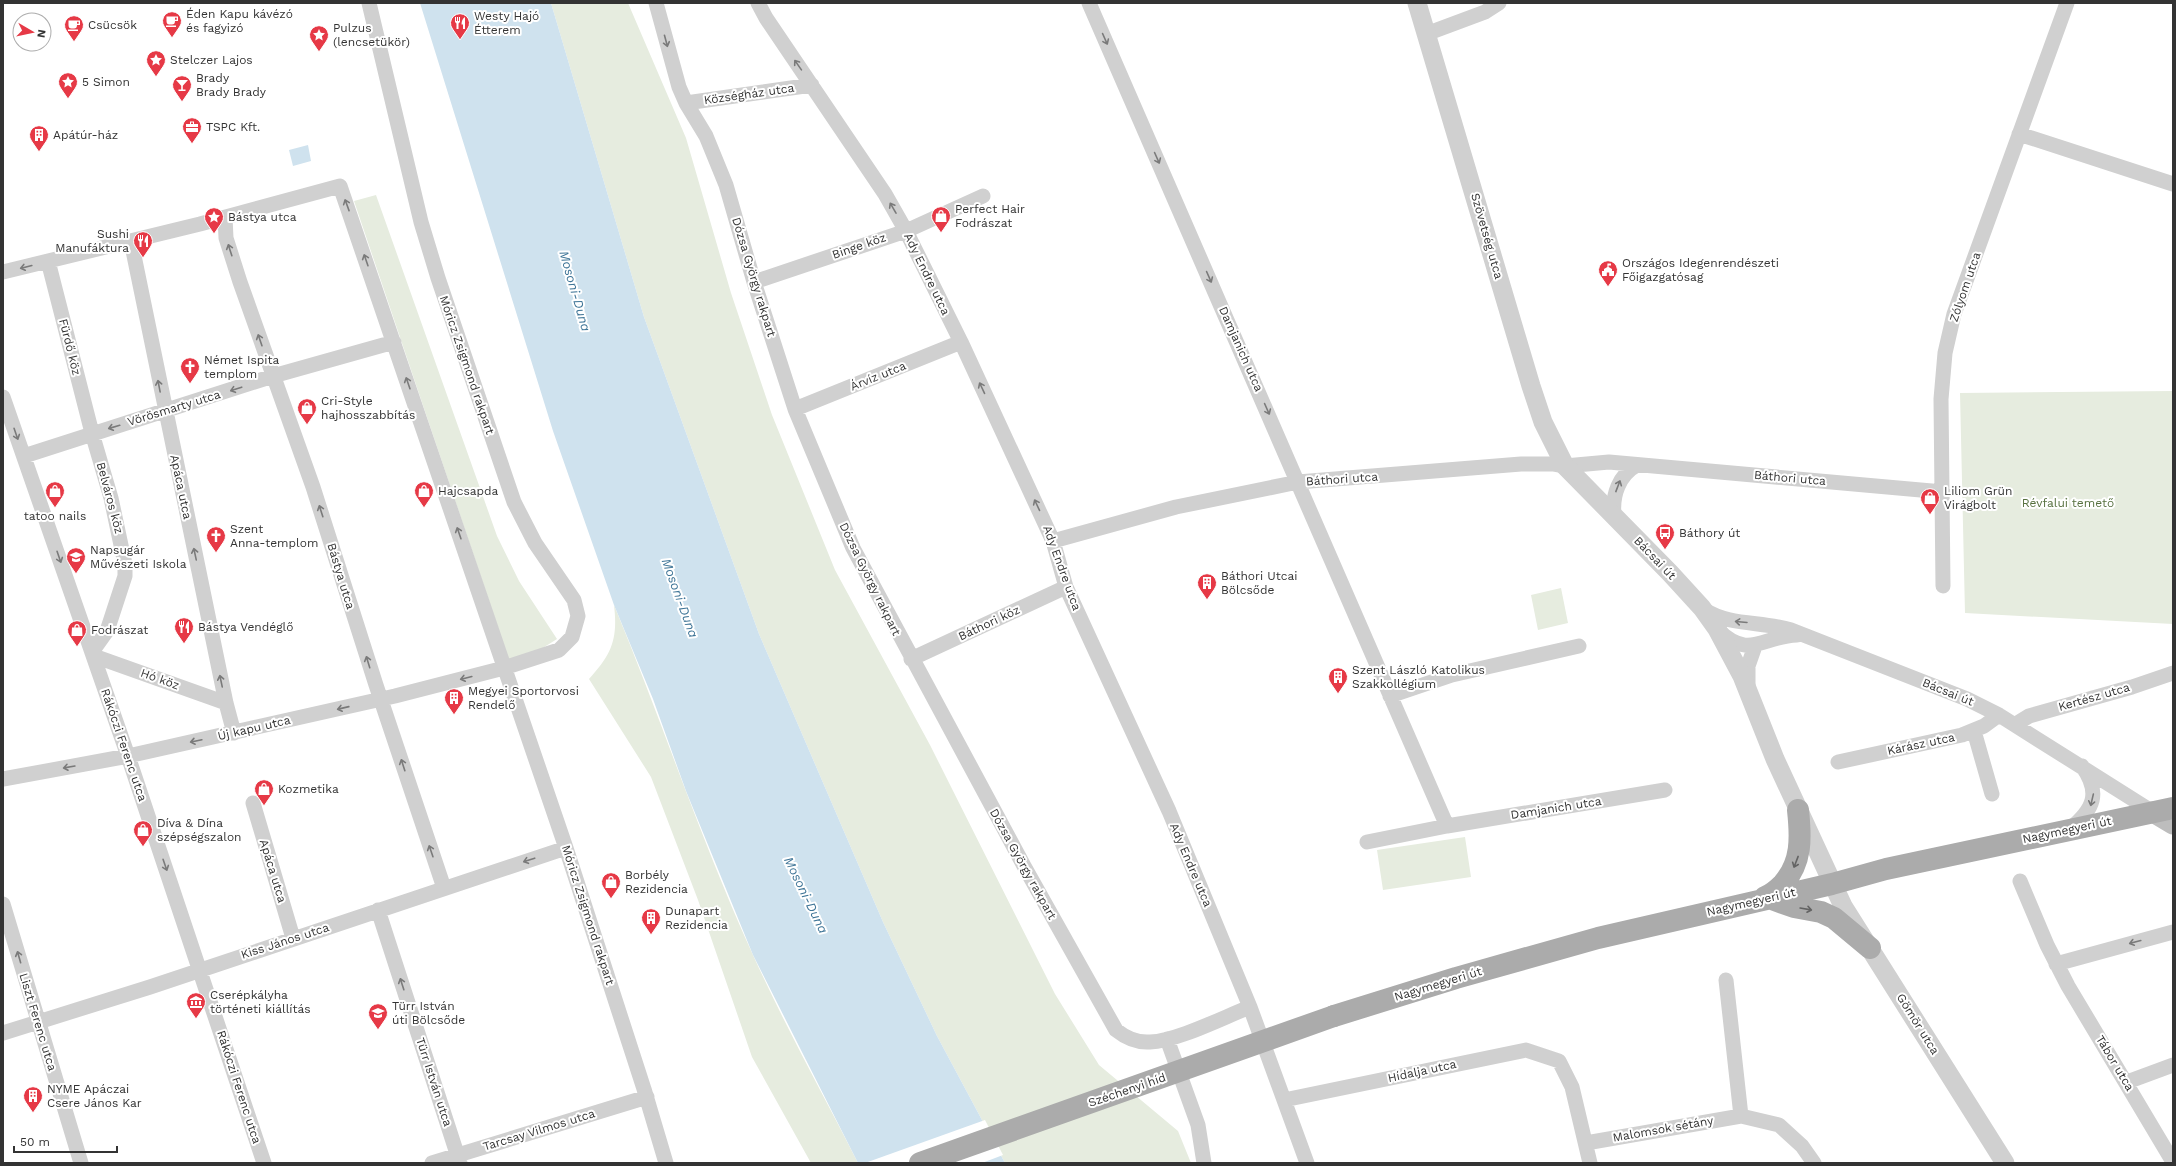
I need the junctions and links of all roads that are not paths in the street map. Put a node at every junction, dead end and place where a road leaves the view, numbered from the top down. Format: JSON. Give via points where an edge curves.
{"nodes":[{"id":1,"x":369,"y":3,"type":"edge"},
{"id":2,"x":656,"y":3,"type":"edge"},
{"id":3,"x":758,"y":3,"type":"edge"},
{"id":4,"x":1089,"y":3,"type":"edge"},
{"id":5,"x":1417,"y":3,"type":"edge"},
{"id":6,"x":1499,"y":3,"type":"edge"},
{"id":7,"x":2067,"y":3,"type":"edge"},
{"id":8,"x":1426,"y":34,"type":"junction"},
{"id":9,"x":812,"y":86,"type":"junction"},
{"id":10,"x":686,"y":103,"type":"junction"},
{"id":11,"x":2019,"y":134,"type":"junction"},
{"id":12,"x":2173,"y":184,"type":"edge"},
{"id":13,"x":983,"y":196,"type":"dead end"},
{"id":14,"x":225,"y":217,"type":"junction"},
{"id":15,"x":906,"y":230,"type":"junction"},
{"id":16,"x":131,"y":241,"type":"junction"},
{"id":17,"x":48,"y":261,"type":"junction"},
{"id":18,"x":3,"y":272,"type":"edge"},
{"id":19,"x":754,"y":282,"type":"junction"},
{"id":20,"x":394,"y":342,"type":"junction"},
{"id":21,"x":961,"y":342,"type":"junction"},
{"id":22,"x":274,"y":376,"type":"junction"},
{"id":23,"x":3,"y":397,"type":"edge"},
{"id":24,"x":795,"y":409,"type":"junction"},
{"id":25,"x":165,"y":412,"type":"junction"},
{"id":26,"x":92,"y":433,"type":"junction"},
{"id":27,"x":24,"y":456,"type":"junction"},
{"id":28,"x":1637,"y":464,"type":"junction"},
{"id":29,"x":1565,"y":466,"type":"junction"},
{"id":30,"x":1298,"y":482,"type":"junction"},
{"id":31,"x":1943,"y":492,"type":"junction"},
{"id":32,"x":1614,"y":515,"type":"junction"},
{"id":33,"x":1053,"y":541,"type":"junction"},
{"id":34,"x":1943,"y":586,"type":"dead end"},
{"id":35,"x":1066,"y":587,"type":"junction"},
{"id":36,"x":1702,"y":608,"type":"junction"},
{"id":37,"x":1717,"y":629,"type":"junction"},
{"id":38,"x":1805,"y":636,"type":"junction"},
{"id":39,"x":1579,"y":646,"type":"dead end"},
{"id":40,"x":1755,"y":646,"type":"junction"},
{"id":41,"x":93,"y":654,"type":"junction"},
{"id":42,"x":911,"y":659,"type":"junction"},
{"id":43,"x":504,"y":668,"type":"junction"},
{"id":44,"x":2173,"y":672,"type":"edge"},
{"id":45,"x":1748,"y":690,"type":"junction"},
{"id":46,"x":1390,"y":696,"type":"junction"},
{"id":47,"x":381,"y":699,"type":"junction"},
{"id":48,"x":226,"y":703,"type":"junction"},
{"id":49,"x":1999,"y":715,"type":"junction"},
{"id":50,"x":2016,"y":724,"type":"junction"},
{"id":51,"x":1974,"y":731,"type":"junction"},
{"id":52,"x":234,"y":732,"type":"junction"},
{"id":53,"x":128,"y":756,"type":"junction"},
{"id":54,"x":1838,"y":762,"type":"dead end"},
{"id":55,"x":2082,"y":765,"type":"junction"},
{"id":56,"x":3,"y":779,"type":"edge"},
{"id":57,"x":1665,"y":790,"type":"dead end"},
{"id":58,"x":1992,"y":794,"type":"dead end"},
{"id":59,"x":253,"y":803,"type":"dead end"},
{"id":60,"x":1798,"y":810,"type":"junction"},
{"id":61,"x":2163,"y":810,"type":"edge"},
{"id":62,"x":2173,"y":824,"type":"edge"},
{"id":63,"x":1447,"y":826,"type":"junction"},
{"id":64,"x":2070,"y":829,"type":"junction"},
{"id":65,"x":1367,"y":842,"type":"dead end"},
{"id":66,"x":566,"y":848,"type":"junction"},
{"id":67,"x":2020,"y":881,"type":"dead end"},
{"id":68,"x":1832,"y":884,"type":"junction"},
{"id":69,"x":444,"y":888,"type":"junction"},
{"id":70,"x":1762,"y":899,"type":"junction"},
{"id":71,"x":3,"y":904,"type":"edge"},
{"id":72,"x":378,"y":910,"type":"junction"},
{"id":73,"x":2173,"y":932,"type":"edge"},
{"id":74,"x":293,"y":938,"type":"junction"},
{"id":75,"x":1870,"y":948,"type":"junction"},
{"id":76,"x":2056,"y":964,"type":"junction"},
{"id":77,"x":200,"y":969,"type":"junction"},
{"id":78,"x":1726,"y":980,"type":"dead end"},
{"id":79,"x":1250,"y":1007,"type":"junction"},
{"id":80,"x":1334,"y":1016,"type":"joint"},
{"id":81,"x":37,"y":1022,"type":"junction"},
{"id":82,"x":3,"y":1033,"type":"edge"},
{"id":83,"x":1167,"y":1039,"type":"junction"},
{"id":84,"x":2173,"y":1065,"type":"edge"},
{"id":85,"x":2127,"y":1082,"type":"junction"},
{"id":86,"x":647,"y":1097,"type":"junction"},
{"id":87,"x":1284,"y":1100,"type":"junction"},
{"id":88,"x":1741,"y":1116,"type":"junction"},
{"id":89,"x":1586,"y":1143,"type":"junction"},
{"id":90,"x":459,"y":1159,"type":"edge"},
{"id":91,"x":2173,"y":1162,"type":"edge"},
{"id":92,"x":81,"y":1163,"type":"edge"},
{"id":93,"x":264,"y":1163,"type":"edge"},
{"id":94,"x":432,"y":1163,"type":"edge"},
{"id":95,"x":666,"y":1163,"type":"edge"},
{"id":96,"x":920,"y":1163,"type":"edge"},
{"id":97,"x":1204,"y":1163,"type":"edge"},
{"id":98,"x":1308,"y":1163,"type":"edge"},
{"id":99,"x":1590,"y":1163,"type":"edge"},
{"id":100,"x":1814,"y":1163,"type":"edge"},
{"id":101,"x":2005,"y":1163,"type":"edge"}],
"edges":[{"from":1,"to":43,"type":"street","name":"Móricz Zsigmond rakpart","via":[[423,231],[506,481],[527,529],[570,593],[578,616],[575,630],[564,648]]},
{"from":2,"to":10,"type":"street","name":"Dózsa György rakpart","one_way":true,"via":[[679,87]]},
{"from":9,"to":3,"type":"street","name":"Ady Endre utca","one_way":true},
{"from":4,"to":30,"type":"street","name":"Damjanich utca","one_way":true},
{"from":5,"to":8,"type":"street","name":"Szövetség utca"},
{"from":6,"to":8,"type":"street","via":[[1485,12]]},
{"from":7,"to":11,"type":"street","name":"Zólyom utca"},
{"from":8,"to":29,"type":"street","name":"Szövetség utca","via":[[1531,386],[1543,422]]},
{"from":9,"to":10,"type":"street","name":"Községház utca"},
{"from":15,"to":9,"type":"street","name":"Ady Endre utca","one_way":true,"via":[[885,194]]},
{"from":10,"to":19,"type":"street","name":"Dózsa György rakpart","via":[[706,136],[726,185]]},
{"from":11,"to":12,"type":"street"},
{"from":11,"to":31,"type":"street","name":"Zólyom utca","via":[[1954,314],[1944,353],[1941,398]]},
{"from":13,"to":15,"type":"street","name":"Binge köz"},
{"from":14,"to":16,"type":"street"},
{"from":20,"to":14,"type":"street","name":"Móricz Zsigmond rakpart","one_way":true,"via":[[340,186]]},
{"from":22,"to":14,"type":"street","name":"Bástya utca","one_way":true,"via":[[226,238]]},
{"from":15,"to":19,"type":"street","name":"Binge köz"},
{"from":15,"to":21,"type":"street","name":"Ady Endre utca"},
{"from":16,"to":17,"type":"street"},
{"from":25,"to":16,"type":"street","name":"Apáca utca","one_way":true},
{"from":17,"to":18,"type":"street","one_way":true},
{"from":17,"to":26,"type":"street","name":"Fürdő köz"},
{"from":19,"to":24,"type":"street","name":"Dózsa György rakpart"},
{"from":20,"to":22,"type":"street","name":"Vörösmarty utca"},
{"from":43,"to":20,"type":"street","name":"Móricz Zsigmond rakpart","one_way":true},
{"from":21,"to":24,"type":"street","name":"Árvíz utca"},
{"from":33,"to":21,"type":"street","name":"Ady Endre utca","one_way":true},
{"from":22,"to":25,"type":"street","name":"Vörösmarty utca","one_way":true},
{"from":47,"to":22,"type":"street","name":"Bástya utca","one_way":true,"via":[[313,487]]},
{"from":23,"to":27,"type":"street","name":"Rákóczi Ferenc utca","one_way":true},
{"from":24,"to":42,"type":"street","name":"Dózsa György rakpart","via":[[853,548]]},
{"from":25,"to":26,"type":"street","name":"Vörösmarty utca","one_way":true},
{"from":48,"to":25,"type":"street","name":"Apáca utca","one_way":true},
{"from":26,"to":27,"type":"street","name":"Vörösmarty utca"},
{"from":26,"to":41,"type":"street","name":"Belváros köz","via":[[122,543],[125,576],[107,631]]},
{"from":27,"to":41,"type":"street","name":"Rákóczi Ferenc utca","one_way":true},
{"from":28,"to":29,"type":"street","name":"Báthori utca","via":[[1597,462]]},
{"from":28,"to":31,"type":"street","name":"Báthori utca"},
{"from":32,"to":28,"type":"street","one_way":true,"via":[[1614,500],[1619,482],[1628,470]]},
{"from":29,"to":30,"type":"street","name":"Báthori utca","via":[[1521,464]]},
{"from":29,"to":32,"type":"street","name":"Bácsai út"},
{"from":30,"to":33,"type":"street","name":"Báthori utca","via":[[1176,507]]},
{"from":30,"to":46,"type":"street","name":"Damjanich utca"},
{"from":31,"to":34,"type":"street","name":"Zólyom utca"},
{"from":32,"to":36,"type":"street","name":"Bácsai út"},
{"from":33,"to":35,"type":"street","name":"Ady Endre utca"},
{"from":35,"to":42,"type":"street","name":"Báthori köz"},
{"from":35,"to":79,"type":"street","name":"Ady Endre utca","via":[[1169,811]]},
{"from":36,"to":37,"type":"street","name":"Gömör utca"},
{"from":38,"to":36,"type":"street","name":"Bácsai út","one_way":true,"via":[[1771,625],[1719,618]]},
{"from":37,"to":40,"type":"street","name":"Bácsai út","via":[[1737,644]]},
{"from":37,"to":45,"type":"street","name":"Gömör utca"},
{"from":38,"to":40,"type":"street","name":"Bácsai út","via":[[1777,638]]},
{"from":38,"to":49,"type":"street","name":"Bácsai út","via":[[1967,699]]},
{"from":39,"to":46,"type":"street","via":[[1452,675]]},
{"from":40,"to":45,"type":"street","via":[[1748,666]]},
{"from":41,"to":48,"type":"street","name":"Hó köz"},
{"from":41,"to":53,"type":"street","name":"Rákóczi Ferenc utca"},
{"from":42,"to":83,"type":"street","name":"Dózsa György rakpart","via":[[1116,1030],[1126,1038],[1139,1041]]},
{"from":43,"to":47,"type":"street","name":"Új kapu utca","one_way":true},
{"from":43,"to":66,"type":"street","name":"Móricz Zsigmond rakpart"},
{"from":44,"to":50,"type":"street","name":"Kertész utca","via":[[2132,687],[2029,716]]},
{"from":45,"to":60,"type":"street","name":"Gömör utca"},
{"from":46,"to":63,"type":"street","name":"Damjanich utca"},
{"from":47,"to":52,"type":"street","name":"Új kapu utca","one_way":true},
{"from":69,"to":47,"type":"street","name":"Bástya utca","one_way":true},
{"from":48,"to":52,"type":"street","name":"Apáca utca"},
{"from":49,"to":50,"type":"street","name":"Bácsai út"},
{"from":49,"to":51,"type":"street","name":"Kárász utca"},
{"from":50,"to":55,"type":"street","name":"Bácsai út"},
{"from":51,"to":54,"type":"street","name":"Kárász utca"},
{"from":51,"to":58,"type":"street"},
{"from":52,"to":53,"type":"street","name":"Új kapu utca","one_way":true},
{"from":53,"to":56,"type":"street","name":"Új kapu utca","one_way":true},
{"from":53,"to":77,"type":"street","name":"Rákóczi Ferenc utca","one_way":true},
{"from":55,"to":61,"type":"street","name":"Bácsai út"},
{"from":55,"to":64,"type":"street","one_way":true,"via":[[2092,784],[2093,797],[2089,810]]},
{"from":57,"to":63,"type":"street","name":"Damjanich utca"},
{"from":59,"to":74,"type":"street","name":"Apáca utca"},
{"from":60,"to":68,"type":"street","name":"Gömör utca"},
{"from":60,"to":70,"type":"main road","one_way":true,"via":[[1801,837],[1793,869],[1771,895]]},
{"from":61,"to":62,"type":"main road","name":"Bácsai út"},
{"from":61,"to":64,"type":"main road","name":"Nagymegyeri út"},
{"from":63,"to":65,"type":"street","name":"Damjanich utca"},
{"from":64,"to":68,"type":"main road","name":"Nagymegyeri út","via":[[1886,869]]},
{"from":66,"to":69,"type":"street","name":"Kiss János utca","one_way":true},
{"from":66,"to":86,"type":"street","name":"Móricz Zsigmond rakpart"},
{"from":67,"to":76,"type":"street","name":"Tábor utca"},
{"from":68,"to":70,"type":"main road","name":"Nagymegyeri út"},
{"from":68,"to":75,"type":"street","name":"Gömör utca"},
{"from":69,"to":72,"type":"street","name":"Kiss János utca"},
{"from":70,"to":75,"type":"main road","one_way":true,"via":[[1821,912],[1834,918]]},
{"from":70,"to":80,"type":"main road","name":"Nagymegyeri út","via":[[1598,938]]},
{"from":81,"to":71,"type":"street","name":"Liszt Ferenc utca","one_way":true},
{"from":72,"to":74,"type":"street","name":"Kiss János utca"},
{"from":90,"to":72,"type":"street","name":"Türr István utca","one_way":true},
{"from":73,"to":76,"type":"street","one_way":true},
{"from":74,"to":77,"type":"street","name":"Kiss János utca"},
{"from":75,"to":101,"type":"street","name":"Gömör utca"},
{"from":76,"to":85,"type":"street","name":"Tábor utca"},
{"from":77,"to":81,"type":"street","name":"Kiss János utca"},
{"from":77,"to":93,"type":"street","name":"Rákóczi Ferenc utca"},
{"from":78,"to":88,"type":"street"},
{"from":79,"to":83,"type":"street","name":"Dózsa György rakpart"},
{"from":79,"to":87,"type":"street","name":"Ady Endre utca"},
{"from":80,"to":96,"type":"main road","name":"Széchenyi híd","bridge":true},
{"from":81,"to":82,"type":"street","name":"Kiss János utca"},
{"from":81,"to":92,"type":"street","name":"Liszt Ferenc utca"},
{"from":83,"to":97,"type":"street","via":[[1198,1125]]},
{"from":84,"to":85,"type":"street"},
{"from":85,"to":91,"type":"street","name":"Tábor utca"},
{"from":86,"to":90,"type":"street","name":"Tarcsay Vilmos utca"},
{"from":86,"to":95,"type":"street","name":"Móricz Zsigmond rakpart"},
{"from":87,"to":89,"type":"street","name":"Hídalja utca","via":[[1526,1050],[1559,1062],[1572,1087]]},
{"from":87,"to":98,"type":"street","name":"Ady Endre utca"},
{"from":88,"to":89,"type":"street","name":"Malomsok sétány"},
{"from":88,"to":100,"type":"street","name":"Malomsok sétány","via":[[1779,1125],[1802,1146]]},
{"from":89,"to":99,"type":"street"},
{"from":90,"to":94,"type":"street","name":"Tarcsay Vilmos utca"}]}
